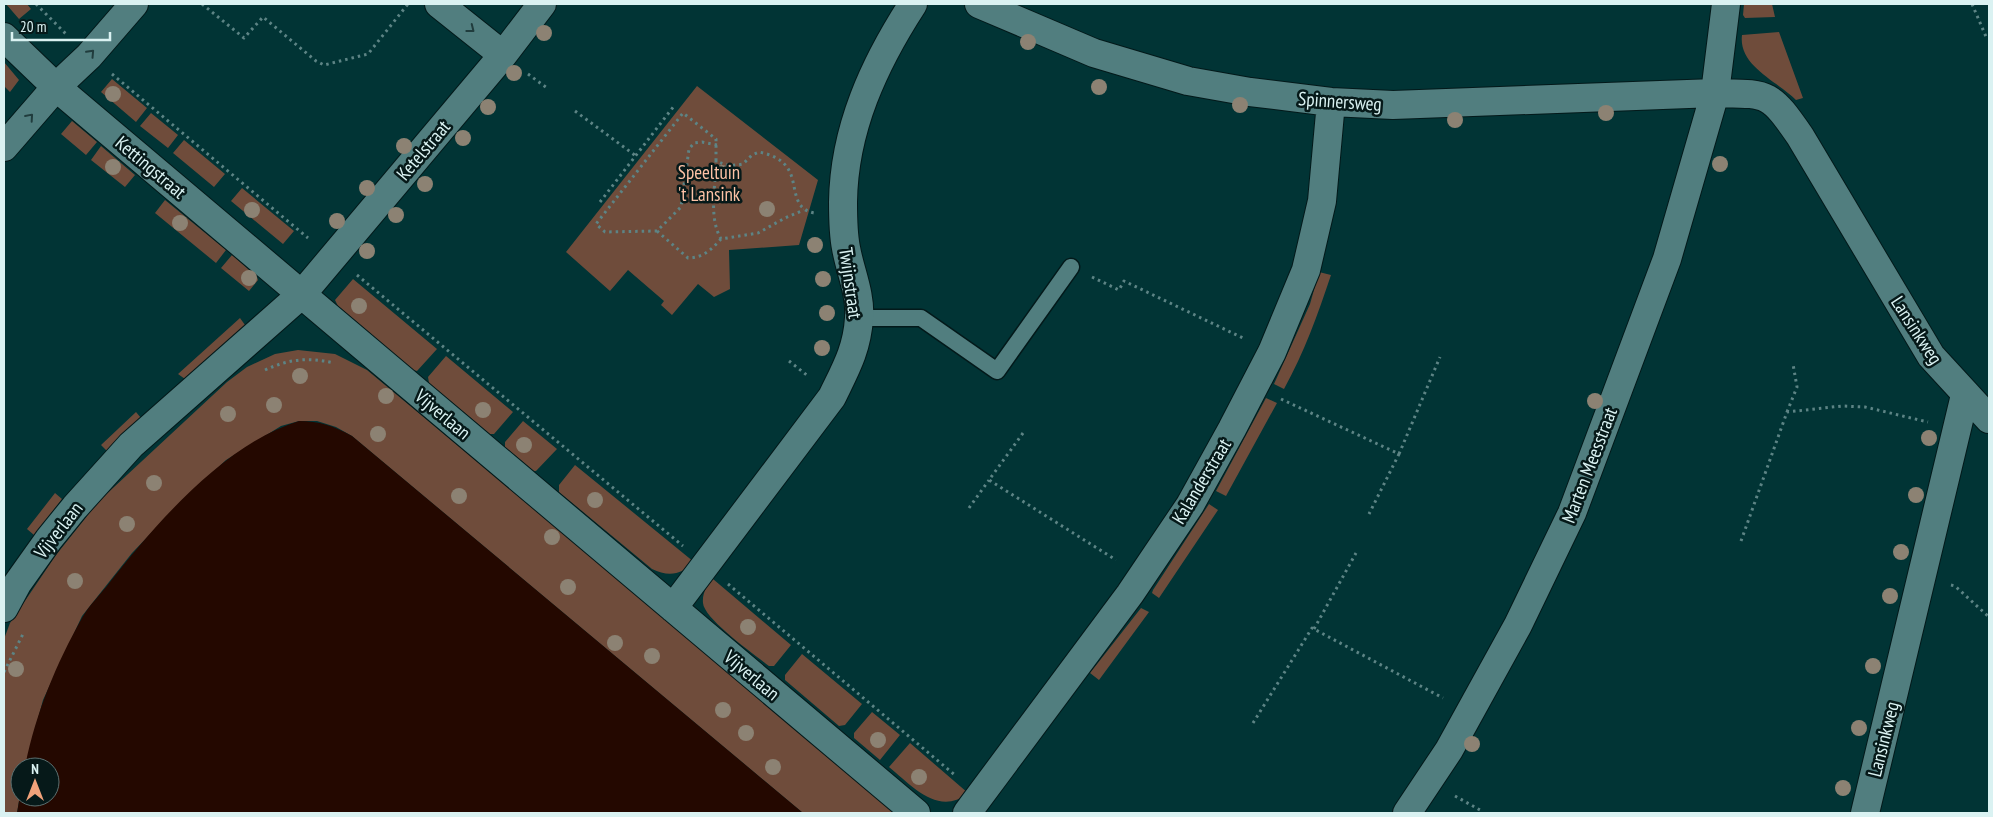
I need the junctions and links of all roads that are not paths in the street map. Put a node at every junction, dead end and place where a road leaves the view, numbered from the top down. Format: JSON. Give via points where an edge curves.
{"nodes":[{"id":1,"x":134,"y":4,"type":"edge"},
{"id":2,"x":439,"y":4,"type":"edge"},
{"id":3,"x":542,"y":4,"type":"edge"},
{"id":4,"x":913,"y":4,"type":"edge"},
{"id":5,"x":980,"y":4,"type":"edge"},
{"id":6,"x":1726,"y":4,"type":"edge"},
{"id":7,"x":4,"y":37,"type":"edge"},
{"id":8,"x":503,"y":55,"type":"junction"},
{"id":9,"x":56,"y":87,"type":"junction"},
{"id":10,"x":1715,"y":93,"type":"junction"},
{"id":11,"x":1331,"y":102,"type":"junction"},
{"id":12,"x":4,"y":148,"type":"edge"},
{"id":13,"x":1071,"y":267,"type":"road end"},
{"id":14,"x":302,"y":294,"type":"junction"},
{"id":15,"x":859,"y":318,"type":"junction"},
{"id":16,"x":1965,"y":395,"type":"junction"},
{"id":17,"x":1989,"y":419,"type":"edge"},
{"id":18,"x":4,"y":608,"type":"edge"},
{"id":19,"x":673,"y":608,"type":"junction"},
{"id":20,"x":974,"y":805,"type":"edge"},
{"id":21,"x":916,"y":813,"type":"edge"},
{"id":22,"x":1407,"y":813,"type":"edge"},
{"id":23,"x":1865,"y":813,"type":"edge"}],
"edges":[{"from":9,"to":1,"type":"street","one_way":true,"via":[[89,56]]},
{"from":2,"to":8,"type":"street","one_way":true},
{"from":3,"to":8,"type":"street","name":"Ketelstraat"},
{"from":4,"to":15,"type":"street","name":"Twijnstraat","via":[[873,72],[860,105],[845,163],[845,247],[856,287]]},
{"from":5,"to":11,"type":"street","name":"Spinnersweg","via":[[1094,53],[1188,82]]},
{"from":6,"to":10,"type":"street"},
{"from":7,"to":9,"type":"street","name":"Kettingstraat"},
{"from":8,"to":14,"type":"street","name":"Ketelstraat"},
{"from":12,"to":9,"type":"street","one_way":true},
{"from":9,"to":14,"type":"street","name":"Kettingstraat"},
{"from":10,"to":11,"type":"street","name":"Spinnersweg","via":[[1393,105]]},
{"from":10,"to":16,"type":"street","name":"Lansinkweg","via":[[1757,94],[1772,99],[1784,112],[1931,356]]},
{"from":10,"to":22,"type":"street","name":"Marten Meesstraat","via":[[1667,259],[1572,513],[1518,625],[1449,750]]},
{"from":11,"to":20,"type":"street","name":"Kalanderstraat","via":[[1322,201],[1306,270],[1272,352],[1190,505],[1142,576]]},
{"from":13,"to":15,"type":"lane","via":[[997,371],[921,318]]},
{"from":14,"to":18,"type":"street","name":"Vijverlaan","via":[[131,445],[49,539]]},
{"from":14,"to":19,"type":"street","name":"Vijverlaan"},
{"from":15,"to":19,"type":"street","name":"Twijnstraat","via":[[848,367],[832,397]]},
{"from":16,"to":17,"type":"street"},
{"from":16,"to":23,"type":"street","name":"Lansinkweg"},
{"from":19,"to":21,"type":"street","name":"Vijverlaan"}]}
